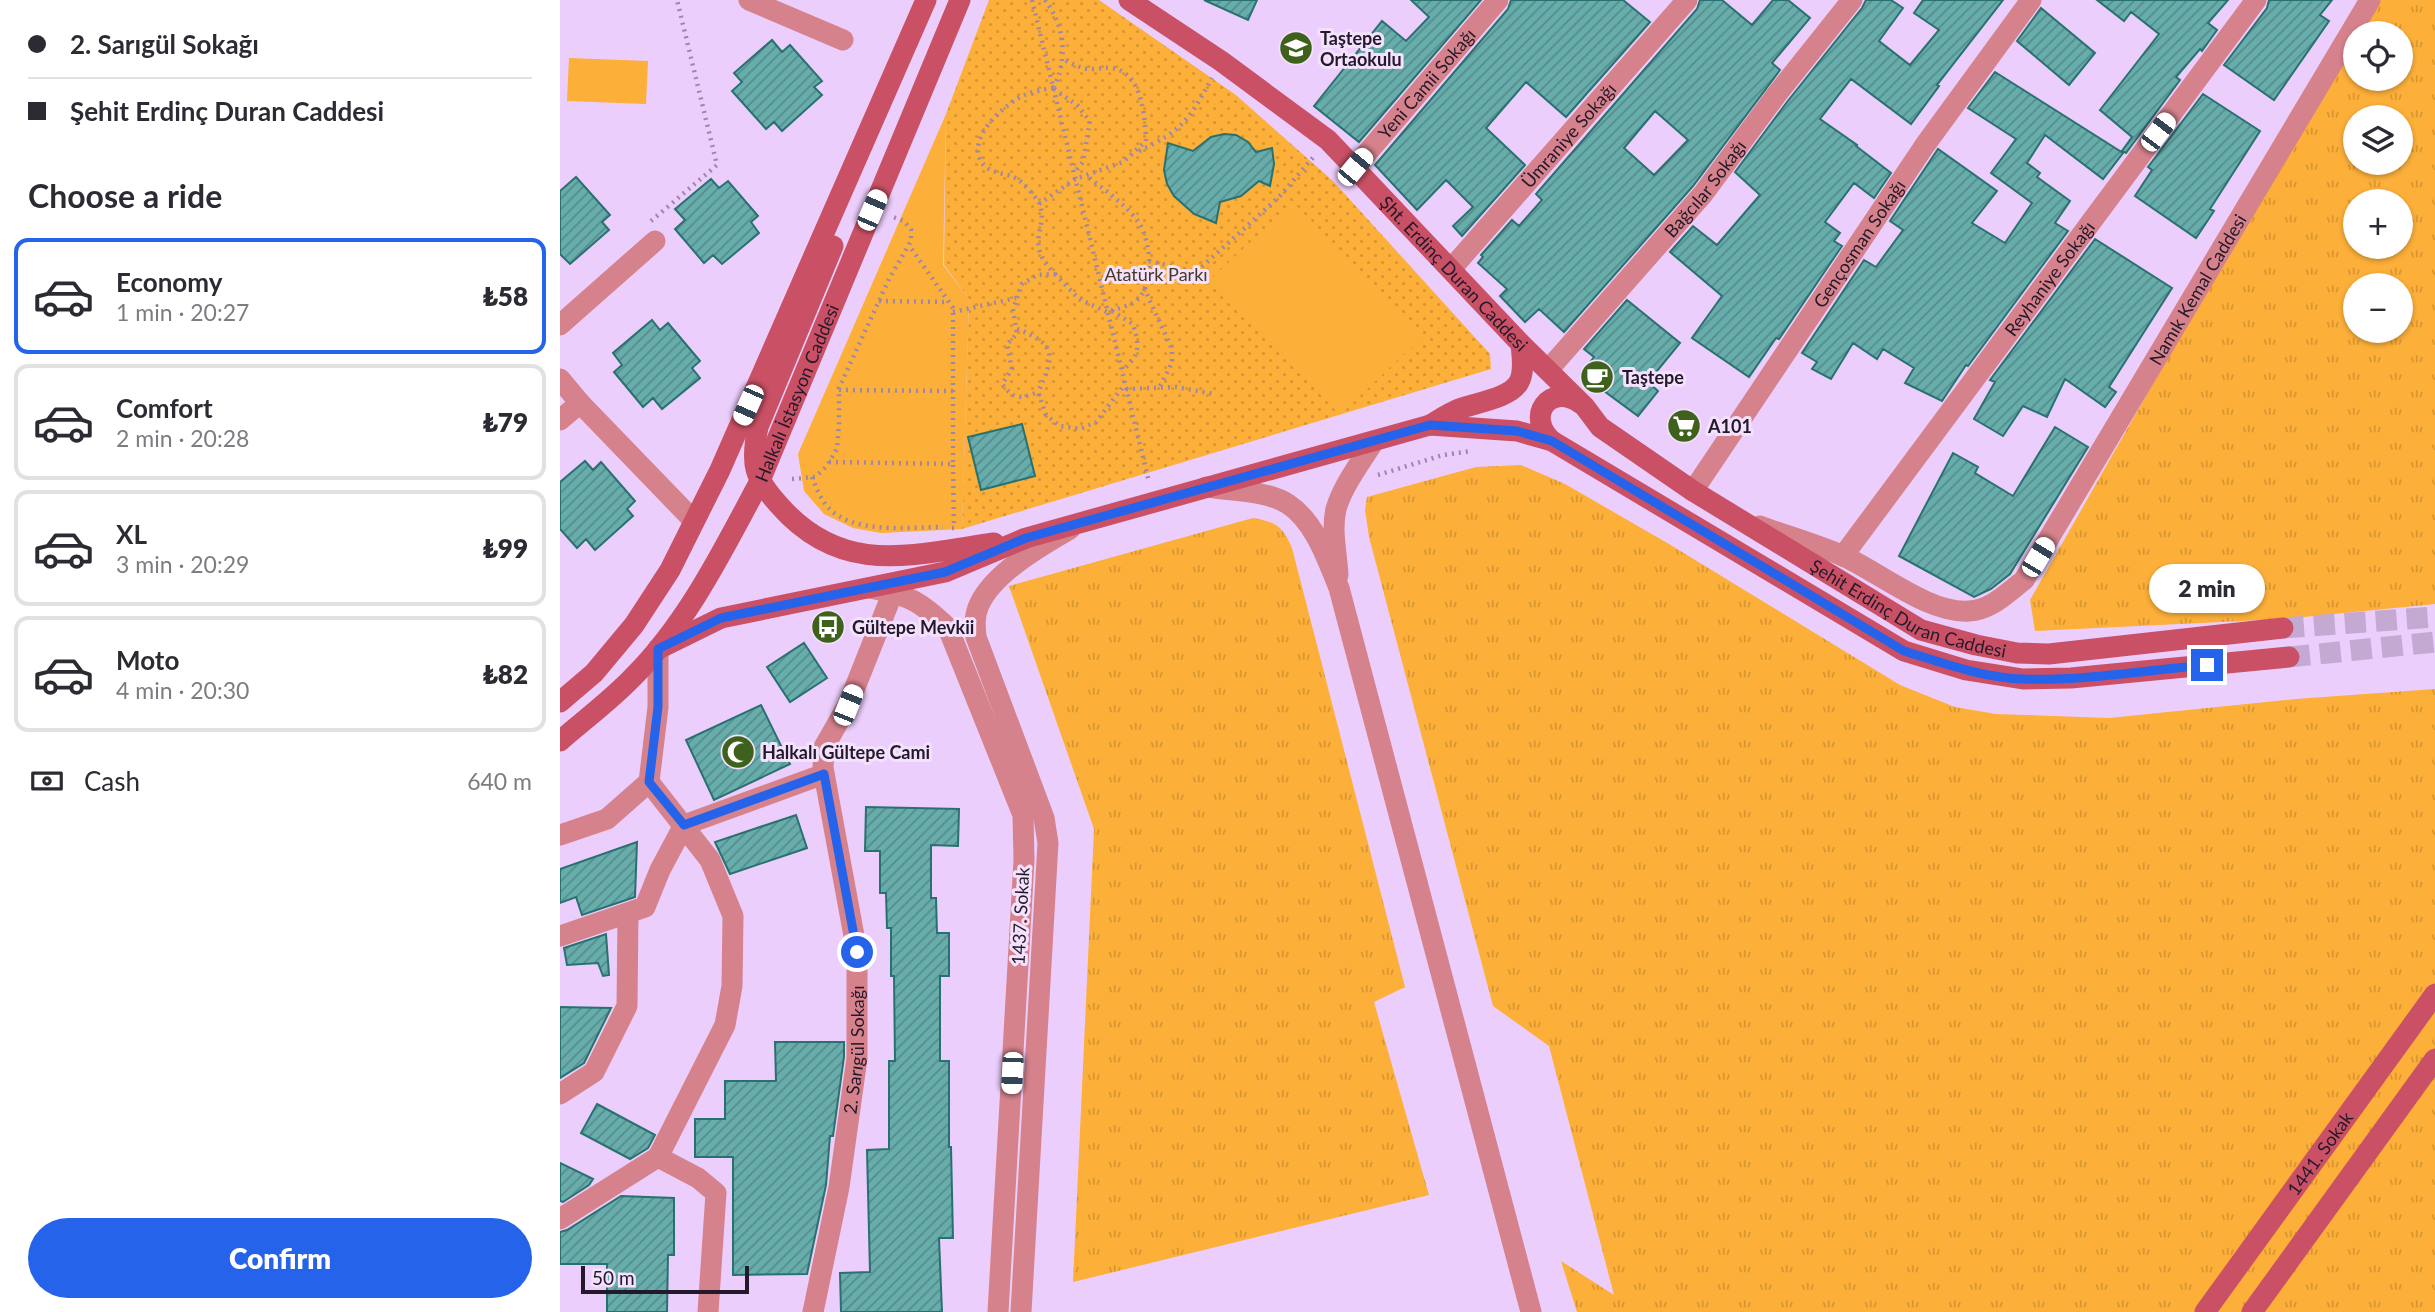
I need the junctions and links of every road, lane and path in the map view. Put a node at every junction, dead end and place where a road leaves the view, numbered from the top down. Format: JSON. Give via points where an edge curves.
{"nodes":[{"id":1,"x":677,"y":0,"type":"edge"},
{"id":2,"x":749,"y":0,"type":"edge"},
{"id":3,"x":926,"y":0,"type":"edge"},
{"id":4,"x":960,"y":0,"type":"edge"},
{"id":5,"x":1032,"y":0,"type":"edge"},
{"id":6,"x":1045,"y":0,"type":"edge"},
{"id":7,"x":1129,"y":0,"type":"edge"},
{"id":8,"x":1498,"y":0,"type":"edge"},
{"id":9,"x":1687,"y":0,"type":"edge"},
{"id":10,"x":1852,"y":0,"type":"edge"},
{"id":11,"x":2031,"y":0,"type":"edge"},
{"id":12,"x":2256,"y":0,"type":"edge"},
{"id":13,"x":2370,"y":0,"type":"edge"},
{"id":14,"x":1155,"y":8,"type":"edge"},
{"id":15,"x":843,"y":40,"type":"dead end"},
{"id":16,"x":1063,"y":59,"type":"junction"},
{"id":17,"x":1221,"y":61,"type":"junction"},
{"id":18,"x":1053,"y":88,"type":"junction"},
{"id":19,"x":1328,"y":140,"type":"junction"},
{"id":20,"x":1135,"y":152,"type":"junction"},
{"id":21,"x":1355,"y":167,"type":"junction"},
{"id":22,"x":850,"y":174,"type":"junction"},
{"id":23,"x":1074,"y":176,"type":"junction"},
{"id":24,"x":1086,"y":176,"type":"junction"},
{"id":25,"x":1039,"y":204,"type":"junction"},
{"id":26,"x":872,"y":210,"type":"junction"},
{"id":27,"x":655,"y":241,"type":"joint"},
{"id":28,"x":909,"y":245,"type":"junction"},
{"id":29,"x":1149,"y":261,"type":"junction"},
{"id":30,"x":1451,"y":269,"type":"junction"},
{"id":31,"x":1055,"y":274,"type":"junction"},
{"id":32,"x":1144,"y":288,"type":"junction"},
{"id":33,"x":1017,"y":298,"type":"junction"},
{"id":34,"x":879,"y":300,"type":"junction"},
{"id":35,"x":948,"y":302,"type":"junction"},
{"id":36,"x":1109,"y":311,"type":"junction"},
{"id":37,"x":953,"y":312,"type":"junction"},
{"id":38,"x":560,"y":325,"type":"edge"},
{"id":39,"x":1017,"y":329,"type":"junction"},
{"id":40,"x":1521,"y":344,"type":"junction"},
{"id":41,"x":1548,"y":370,"type":"junction"},
{"id":42,"x":1121,"y":371,"type":"junction"},
{"id":43,"x":560,"y":379,"type":"edge"},
{"id":44,"x":1125,"y":386,"type":"junction"},
{"id":45,"x":1159,"y":388,"type":"junction"},
{"id":46,"x":839,"y":390,"type":"junction"},
{"id":47,"x":953,"y":391,"type":"junction"},
{"id":48,"x":1038,"y":392,"type":"junction"},
{"id":49,"x":1214,"y":394,"type":"dead end"},
{"id":50,"x":580,"y":402,"type":"junction"},
{"id":51,"x":1585,"y":407,"type":"junction"},
{"id":52,"x":560,"y":420,"type":"edge"},
{"id":53,"x":1430,"y":425,"type":"junction"},
{"id":54,"x":1374,"y":441,"type":"junction"},
{"id":55,"x":1552,"y":441,"type":"junction"},
{"id":56,"x":1480,"y":449,"type":"dead end"},
{"id":57,"x":829,"y":462,"type":"junction"},
{"id":58,"x":953,"y":464,"type":"junction"},
{"id":59,"x":811,"y":477,"type":"junction"},
{"id":60,"x":792,"y":479,"type":"dead end"},
{"id":61,"x":759,"y":482,"type":"junction"},
{"id":62,"x":1370,"y":483,"type":"dead end"},
{"id":63,"x":1206,"y":487,"type":"junction"},
{"id":64,"x":1693,"y":491,"type":"junction"},
{"id":65,"x":1154,"y":503,"type":"junction"},
{"id":66,"x":1736,"y":518,"type":"junction"},
{"id":67,"x":694,"y":520,"type":"junction"},
{"id":68,"x":1074,"y":526,"type":"junction"},
{"id":69,"x":1026,"y":538,"type":"junction"},
{"id":70,"x":1843,"y":556,"type":"junction"},
{"id":71,"x":867,"y":587,"type":"junction"},
{"id":72,"x":1339,"y":588,"type":"junction"},
{"id":73,"x":893,"y":592,"type":"junction"},
{"id":74,"x":2283,"y":628,"type":"tunnel mouth"},
{"id":75,"x":658,"y":649,"type":"junction"},
{"id":76,"x":2288,"y":657,"type":"tunnel mouth"},
{"id":77,"x":560,"y":702,"type":"edge"},
{"id":78,"x":560,"y":741,"type":"edge"},
{"id":79,"x":824,"y":774,"type":"junction"},
{"id":80,"x":649,"y":782,"type":"junction"},
{"id":81,"x":684,"y":825,"type":"junction"},
{"id":82,"x":560,"y":835,"type":"edge"},
{"id":83,"x":628,"y":914,"type":"junction"},
{"id":84,"x":560,"y":936,"type":"edge"},
{"id":85,"x":2435,"y":994,"type":"edge"},
{"id":86,"x":2435,"y":1059,"type":"edge"},
{"id":87,"x":560,"y":1094,"type":"edge"},
{"id":88,"x":658,"y":1157,"type":"junction"},
{"id":89,"x":560,"y":1219,"type":"edge"},
{"id":90,"x":708,"y":1312,"type":"edge"},
{"id":91,"x":813,"y":1312,"type":"edge"},
{"id":92,"x":998,"y":1312,"type":"edge"},
{"id":93,"x":1021,"y":1312,"type":"edge"},
{"id":94,"x":1531,"y":1312,"type":"edge"},
{"id":95,"x":2205,"y":1312,"type":"edge"},
{"id":96,"x":2252,"y":1312,"type":"edge"}],
"edges":[{"from":1,"to":27,"type":"path","via":[[717,165],[640,230]]},
{"from":2,"to":15,"type":"street"},
{"from":3,"to":22,"type":"main road"},
{"from":4,"to":26,"type":"main road","name":"Halkalı İstasyon Caddesi"},
{"from":5,"to":18,"type":"path"},
{"from":6,"to":16,"type":"path","via":[[1060,30]]},
{"from":7,"to":14,"type":"main road","name":"Şht. Erdinç Duran Caddesi"},
{"from":8,"to":21,"type":"street","name":"Yeni Camii Sokağı"},
{"from":9,"to":30,"type":"street","name":"Ümraniye Sokağı"},
{"from":10,"to":41,"type":"street","name":"Bağcılar Sokağı","via":[[1703,194]]},
{"from":11,"to":64,"type":"street","name":"Gençosman Sokağı","via":[[1925,145]]},
{"from":12,"to":70,"type":"street","name":"Reyhaniye Sokağı"},
{"from":13,"to":70,"type":"street","name":"Namık Kemal Caddesi","via":[[2024,580],[1984,609],[1952,610]]},
{"from":14,"to":17,"type":"main road","name":"Şht. Erdinç Duran Caddesi"},
{"from":16,"to":18,"type":"path"},
{"from":16,"to":20,"type":"path","via":[[1083,69],[1120,70],[1131,79],[1145,122],[1146,141]]},
{"from":17,"to":19,"type":"main road","name":"Şht. Erdinç Duran Caddesi"},
{"from":17,"to":20,"type":"path","via":[[1184,124]]},
{"from":18,"to":23,"type":"path"},
{"from":18,"to":23,"type":"path","via":[[1090,121],[1083,162]]},
{"from":18,"to":25,"type":"path","via":[[1018,98],[1000,111],[986,126],[978,145],[981,162],[992,172],[1018,179]]},
{"from":19,"to":21,"type":"main road","name":"Şht. Erdinç Duran Caddesi"},
{"from":19,"to":29,"type":"path","via":[[1279,197],[1196,272]]},
{"from":20,"to":24,"type":"path","via":[[1123,162]]},
{"from":21,"to":30,"type":"main road","name":"Şht. Erdinç Duran Caddesi"},
{"from":22,"to":61,"type":"main road","via":[[844,219],[758,428],[753,452]]},
{"from":22,"to":67,"type":"main road"},
{"from":23,"to":24,"type":"path"},
{"from":23,"to":25,"type":"path"},
{"from":23,"to":36,"type":"path"},
{"from":24,"to":29,"type":"path","via":[[1118,200],[1140,225]]},
{"from":25,"to":31,"type":"path","via":[[1037,241],[1043,262]]},
{"from":26,"to":28,"type":"path","via":[[904,221],[911,230]]},
{"from":26,"to":61,"type":"main road","name":"Halkalı İstasyon Caddesi"},
{"from":27,"to":38,"type":"street"},
{"from":28,"to":34,"type":"path"},
{"from":28,"to":35,"type":"path"},
{"from":29,"to":32,"type":"path","via":[[1149,281]]},
{"from":30,"to":40,"type":"main road","name":"Şht. Erdinç Duran Caddesi"},
{"from":31,"to":33,"type":"path","via":[[1037,275],[1022,284]]},
{"from":31,"to":36,"type":"path","via":[[1079,299]]},
{"from":32,"to":36,"type":"path","via":[[1137,300]]},
{"from":32,"to":45,"type":"path","via":[[1172,349],[1172,363]]},
{"from":33,"to":37,"type":"path"},
{"from":33,"to":39,"type":"path","via":[[1013,309]]},
{"from":34,"to":35,"type":"path"},
{"from":34,"to":46,"type":"path"},
{"from":35,"to":37,"type":"path"},
{"from":36,"to":42,"type":"path"},
{"from":36,"to":42,"type":"path","via":[[1133,324],[1139,342],[1135,358]]},
{"from":37,"to":47,"type":"path"},
{"from":39,"to":48,"type":"path","via":[[1037,336],[1052,358]]},
{"from":39,"to":48,"type":"path","via":[[1007,344],[1012,369],[1002,384],[1010,395],[1024,398]]},
{"from":40,"to":41,"type":"main road","name":"Şht. Erdinç Duran Caddesi"},
{"from":40,"to":53,"type":"main road","via":[[1519,383]]},
{"from":41,"to":51,"type":"main road","name":"Şht. Erdinç Duran Caddesi"},
{"from":42,"to":44,"type":"path"},
{"from":43,"to":50,"type":"street"},
{"from":44,"to":45,"type":"path"},
{"from":44,"to":48,"type":"path","via":[[1096,422],[1080,429],[1060,426],[1046,415]]},
{"from":44,"to":65,"type":"path"},
{"from":45,"to":49,"type":"path"},
{"from":46,"to":47,"type":"path"},
{"from":46,"to":57,"type":"path","via":[[837,449]]},
{"from":47,"to":58,"type":"path"},
{"from":50,"to":52,"type":"street"},
{"from":50,"to":67,"type":"street"},
{"from":51,"to":55,"type":"main road","via":[[1563,395],[1553,397],[1542,408],[1539,425]]},
{"from":51,"to":64,"type":"main road","name":"Şehit Erdinç Duran Caddesi","via":[[1600,427]]},
{"from":53,"to":54,"type":"main road","name":"Şehit Erdinç Duran Caddesi"},
{"from":53,"to":55,"type":"main road","name":"Şehit Erdinç Duran Caddesi","via":[[1517,431]]},
{"from":54,"to":63,"type":"main road","name":"Şehit Erdinç Duran Caddesi"},
{"from":54,"to":72,"type":"street","via":[[1336,509]]},
{"from":55,"to":76,"type":"main road","name":"Şehit Erdinç Duran Caddesi","via":[[1904,651],[1966,670],[2023,680]]},
{"from":56,"to":62,"type":"path","via":[[1380,474]]},
{"from":57,"to":58,"type":"path"},
{"from":57,"to":59,"type":"path"},
{"from":58,"to":59,"type":"path","via":[[954,528],[852,522],[828,507]]},
{"from":59,"to":60,"type":"path"},
{"from":61,"to":69,"type":"main road","via":[[805,530],[858,555],[908,555]]},
{"from":61,"to":75,"type":"main road","name":"Halkalı İstasyon Caddesi","via":[[688,609]]},
{"from":63,"to":65,"type":"main road","name":"Şehit Erdinç Duran Caddesi"},
{"from":63,"to":72,"type":"street","via":[[1287,503],[1309,524]]},
{"from":64,"to":66,"type":"main road","name":"Şehit Erdinç Duran Caddesi"},
{"from":65,"to":68,"type":"main road","name":"Şehit Erdinç Duran Caddesi"},
{"from":66,"to":70,"type":"street"},
{"from":66,"to":74,"type":"main road","name":"Şehit Erdinç Duran Caddesi","via":[[1921,630],[1976,645],[2049,654]]},
{"from":67,"to":77,"type":"main road","via":[[670,570],[634,625],[594,673]]},
{"from":68,"to":69,"type":"main road","name":"Şehit Erdinç Duran Caddesi"},
{"from":68,"to":93,"type":"street","via":[[1021,558],[989,589],[975,620],[976,637],[1044,818],[1048,843]]},
{"from":69,"to":71,"type":"main road","name":"Şehit Erdinç Duran Caddesi","via":[[945,572]]},
{"from":71,"to":73,"type":"street","name":"1437. Sokak"},
{"from":71,"to":75,"type":"main road","name":"Şehit Erdinç Duran Caddesi","via":[[721,618]]},
{"from":72,"to":94,"type":"street"},
{"from":73,"to":79,"type":"street","name":"2. Sarıgül Sokağı","via":[[848,705],[824,747]]},
{"from":73,"to":92,"type":"street","name":"1437. Sokak","via":[[927,607],[948,628],[1023,815]]},
{"from":75,"to":78,"type":"main road","name":"Halkalı İstasyon Caddesi","via":[[634,677]]},
{"from":75,"to":80,"type":"street","via":[[658,707]]},
{"from":79,"to":81,"type":"street"},
{"from":79,"to":91,"type":"street","name":"2. Sarıgül Sokağı","via":[[857,952],[857,1058],[839,1187]]},
{"from":80,"to":81,"type":"street"},
{"from":80,"to":82,"type":"street","via":[[607,819]]},
{"from":81,"to":83,"type":"street","via":[[645,906]]},
{"from":81,"to":88,"type":"street","via":[[710,860],[733,916],[732,986],[725,1024]]},
{"from":83,"to":84,"type":"street"},
{"from":83,"to":87,"type":"street","via":[[627,1006],[594,1072]]},
{"from":85,"to":95,"type":"main road","name":"1441. Sokak"},
{"from":86,"to":96,"type":"main road"},
{"from":88,"to":89,"type":"street"},
{"from":88,"to":90,"type":"street","via":[[716,1193]]}]}
